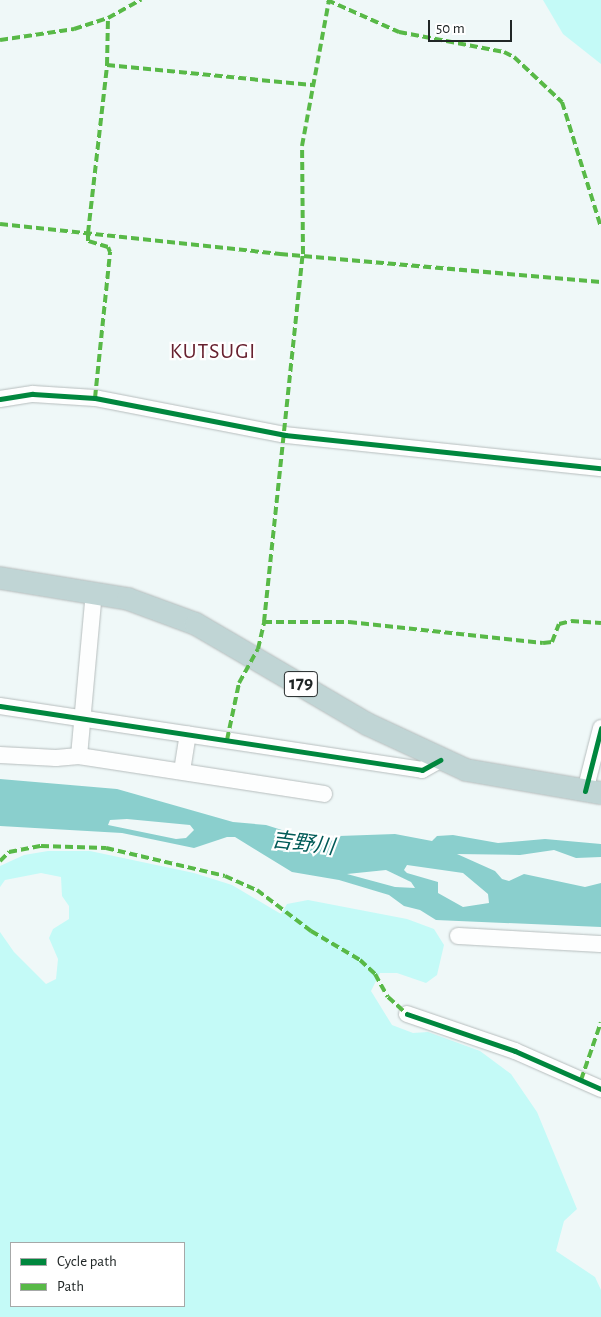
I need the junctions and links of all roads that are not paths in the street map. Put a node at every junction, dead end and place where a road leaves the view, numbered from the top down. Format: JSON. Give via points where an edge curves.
{"nodes":[{"id":1,"x":0,"y":399,"type":"edge"},
{"id":2,"x":601,"y":468,"type":"edge"},
{"id":3,"x":0,"y":578,"type":"edge"},
{"id":4,"x":94,"y":592,"type":"junction"},
{"id":5,"x":0,"y":706,"type":"edge"},
{"id":6,"x":83,"y":718,"type":"junction"},
{"id":7,"x":601,"y":728,"type":"edge"},
{"id":8,"x":188,"y":734,"type":"junction"},
{"id":9,"x":0,"y":755,"type":"edge"},
{"id":10,"x":79,"y":756,"type":"junction"},
{"id":11,"x":440,"y":760,"type":"junction"},
{"id":12,"x":182,"y":771,"type":"junction"},
{"id":13,"x":593,"y":792,"type":"edge"},
{"id":14,"x":324,"y":794,"type":"dead end"},
{"id":15,"x":458,"y":936,"type":"dead end"},
{"id":16,"x":601,"y":944,"type":"edge"},
{"id":17,"x":406,"y":1014,"type":"dead end"},
{"id":18,"x":601,"y":1089,"type":"edge"}],
"edges":[{"from":1,"to":2,"type":"street","via":[[33,394],[95,398],[285,435]]},
{"from":3,"to":4,"type":"highway","number":"179"},
{"from":4,"to":6,"type":"street"},
{"from":4,"to":11,"type":"highway","number":"179","via":[[128,599],[196,624],[367,724]]},
{"from":5,"to":6,"type":"street"},
{"from":6,"to":8,"type":"street"},
{"from":6,"to":10,"type":"street"},
{"from":7,"to":13,"type":"street"},
{"from":8,"to":11,"type":"street","via":[[422,770]]},
{"from":8,"to":12,"type":"street"},
{"from":9,"to":10,"type":"street"},
{"from":10,"to":12,"type":"street"},
{"from":11,"to":13,"type":"highway","number":"179","via":[[498,778]]},
{"from":12,"to":14,"type":"street"},
{"from":15,"to":16,"type":"street"},
{"from":17,"to":18,"type":"street","via":[[515,1051]]}]}
